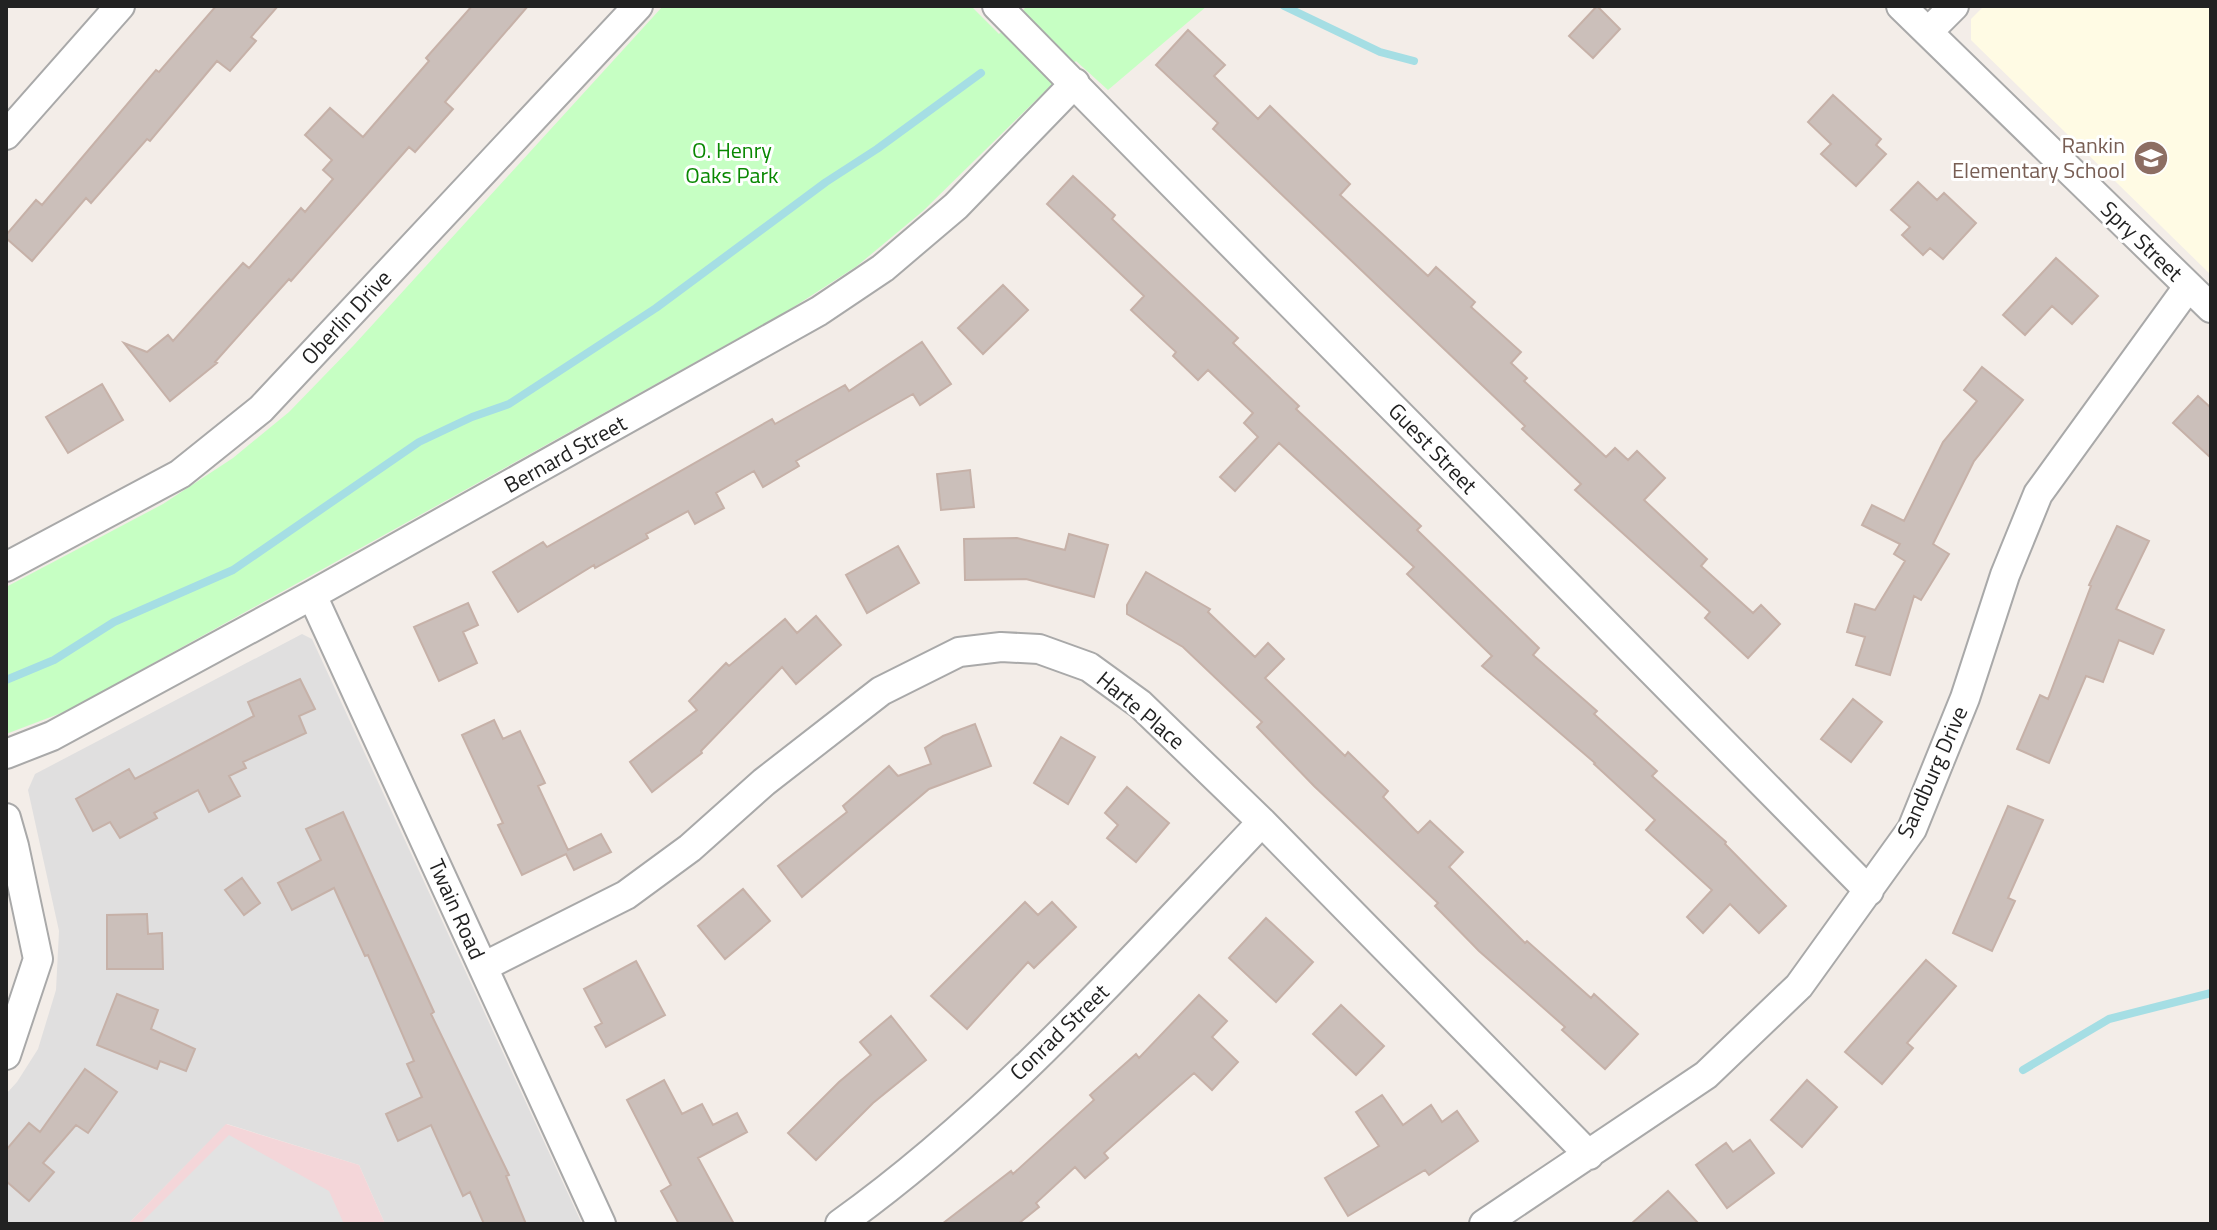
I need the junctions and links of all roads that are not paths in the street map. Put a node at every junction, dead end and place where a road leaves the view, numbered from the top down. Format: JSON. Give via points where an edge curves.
{"nodes":[{"id":1,"x":120,"y":6,"type":"edge"},
{"id":2,"x":638,"y":6,"type":"edge"},
{"id":3,"x":997,"y":6,"type":"edge"},
{"id":4,"x":1901,"y":6,"type":"edge"},
{"id":5,"x":1954,"y":6,"type":"edge"},
{"id":6,"x":1928,"y":32,"type":"junction"},
{"id":7,"x":1075,"y":83,"type":"junction"},
{"id":8,"x":6,"y":135,"type":"edge"},
{"id":9,"x":2188,"y":287,"type":"junction"},
{"id":10,"x":2211,"y":308,"type":"edge"},
{"id":11,"x":6,"y":567,"type":"edge"},
{"id":12,"x":312,"y":595,"type":"junction"},
{"id":13,"x":6,"y":754,"type":"edge"},
{"id":14,"x":6,"y":818,"type":"edge"},
{"id":15,"x":1262,"y":822,"type":"junction"},
{"id":16,"x":1869,"y":891,"type":"junction"},
{"id":17,"x":483,"y":967,"type":"junction"},
{"id":18,"x":6,"y":1055,"type":"edge"},
{"id":19,"x":1589,"y":1155,"type":"junction"},
{"id":20,"x":601,"y":1224,"type":"edge"},
{"id":21,"x":840,"y":1224,"type":"edge"},
{"id":22,"x":1484,"y":1224,"type":"edge"}],
"edges":[{"from":1,"to":8,"type":"street"},
{"from":2,"to":11,"type":"street","name":"Oberlin Drive","via":[[261,409],[180,474]]},
{"from":3,"to":7,"type":"street","name":"Guest Street"},
{"from":4,"to":6,"type":"street","name":"Spry Street"},
{"from":5,"to":6,"type":"street"},
{"from":6,"to":9,"type":"street","name":"Spry Street"},
{"from":7,"to":12,"type":"street","name":"Bernard Street","via":[[956,206],[883,268],[819,311]]},
{"from":7,"to":16,"type":"street","name":"Guest Street"},
{"from":9,"to":10,"type":"street","name":"Spry Street"},
{"from":9,"to":16,"type":"street","name":"Sandburg Drive","via":[[2038,494],[1912,829]]},
{"from":12,"to":13,"type":"street","name":"Bernard Street","via":[[52,736]]},
{"from":12,"to":17,"type":"street","name":"Twain Road"},
{"from":14,"to":18,"type":"street","via":[[38,959]]},
{"from":15,"to":17,"type":"street","name":"Harte Place","via":[[1140,704],[1089,667],[1039,649],[959,652],[881,691],[626,895]]},
{"from":15,"to":19,"type":"street","name":"Harte Place"},
{"from":15,"to":21,"type":"street","name":"Conrad Street","via":[[1078,1016],[952,1135]]},
{"from":16,"to":19,"type":"street","name":"Sandburg Drive","via":[[1799,986],[1706,1075]]},
{"from":17,"to":20,"type":"street","name":"Twain Road"},
{"from":19,"to":22,"type":"street","name":"Sandburg Drive"}]}
